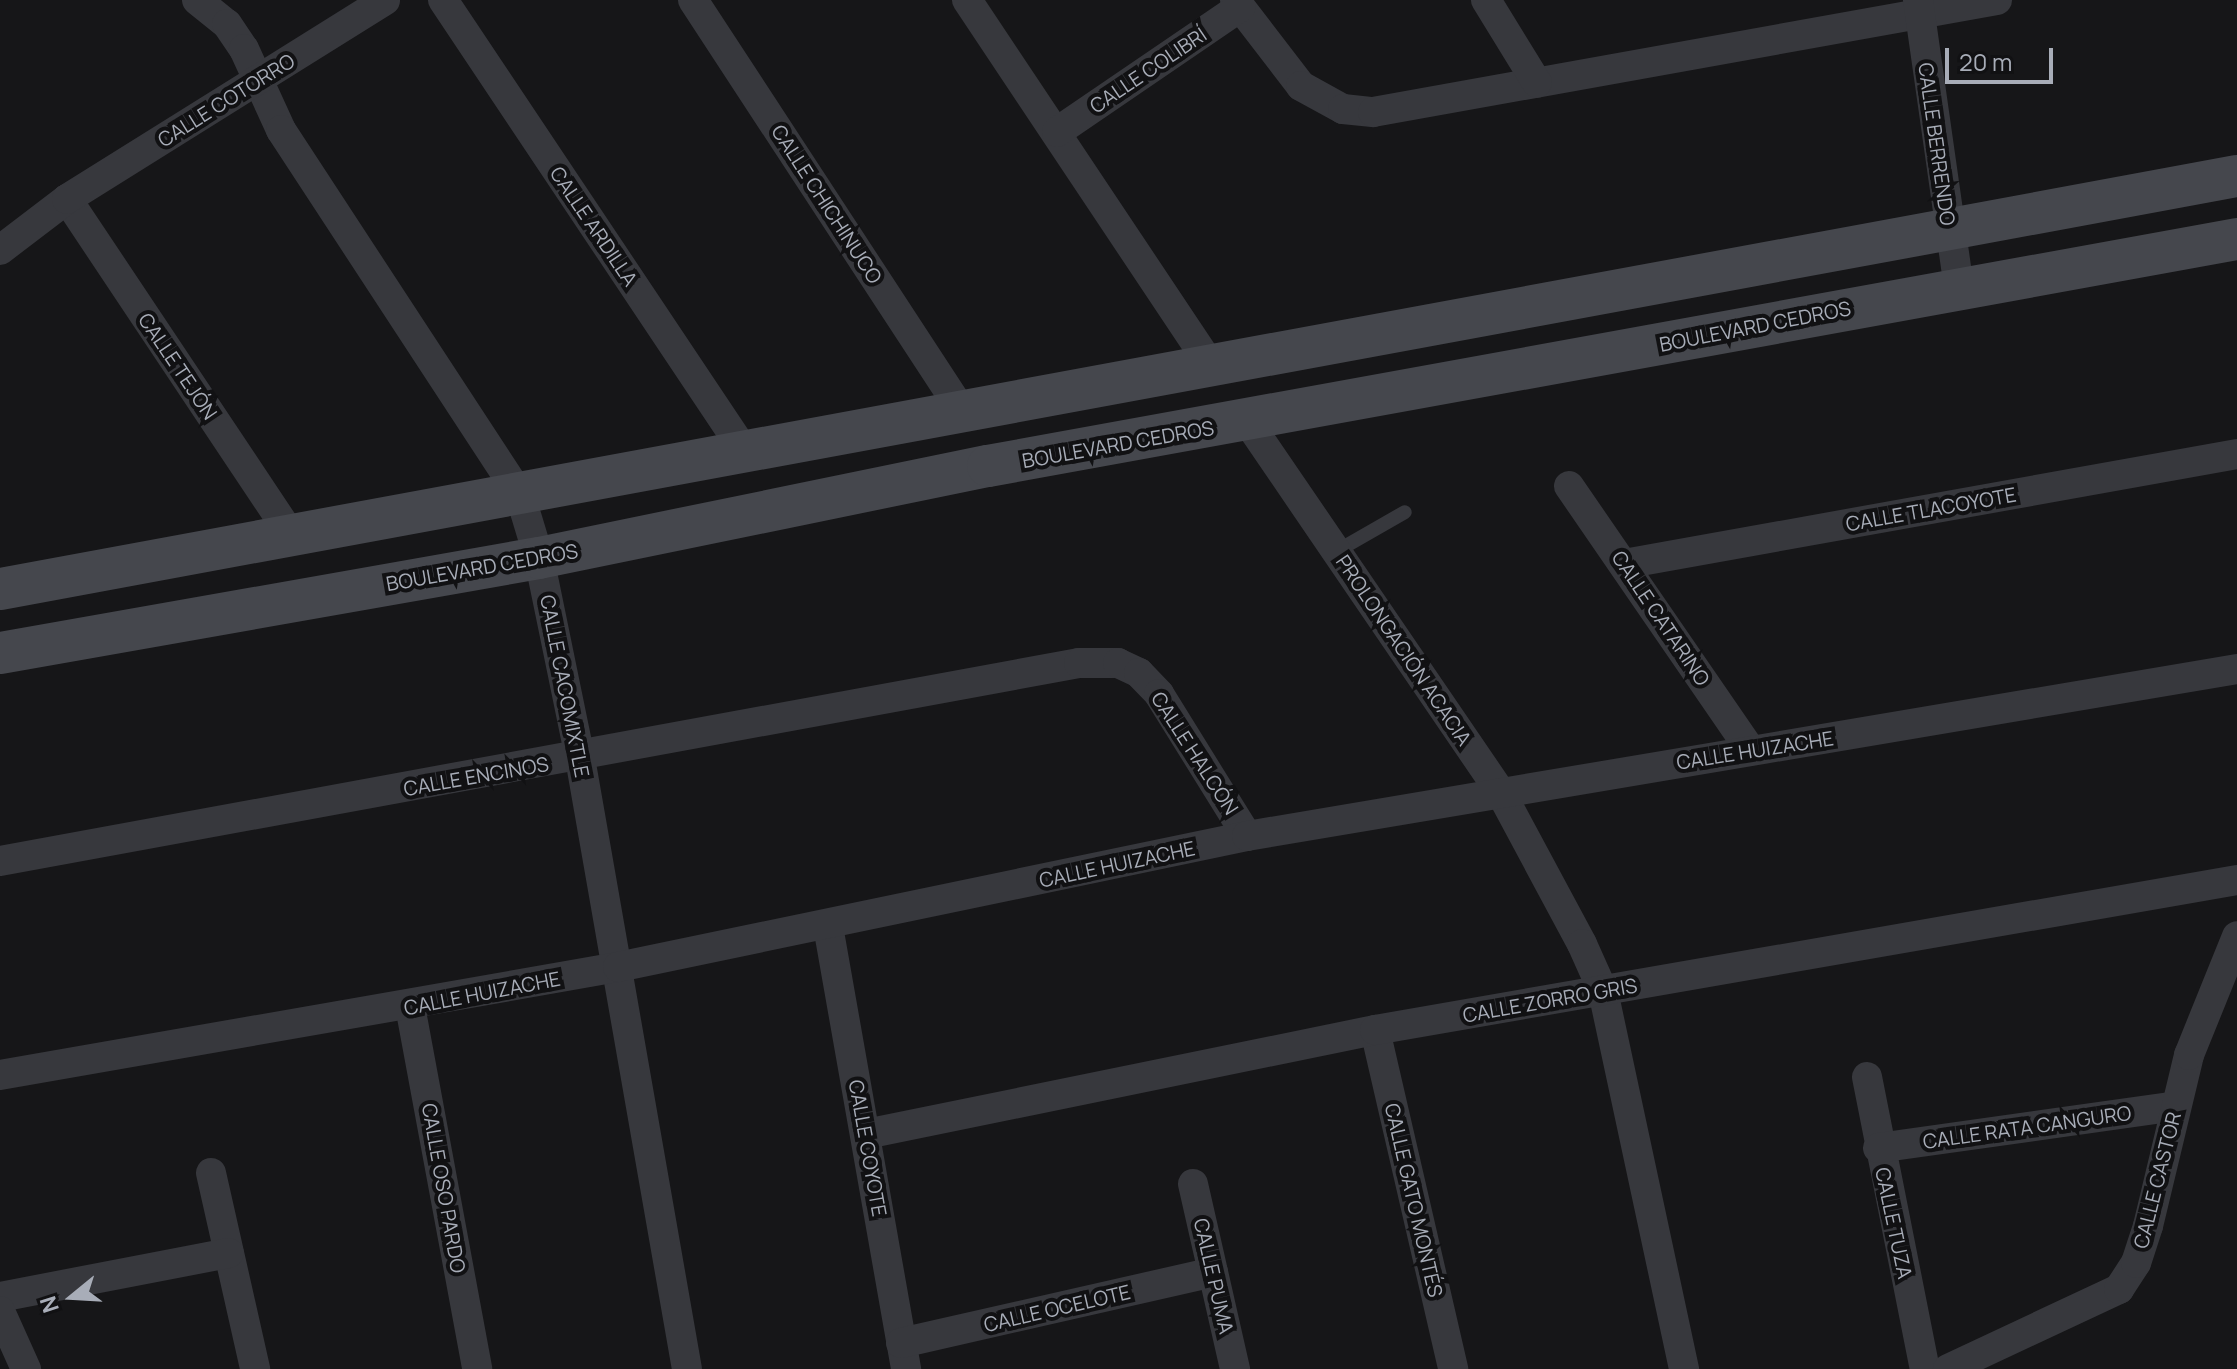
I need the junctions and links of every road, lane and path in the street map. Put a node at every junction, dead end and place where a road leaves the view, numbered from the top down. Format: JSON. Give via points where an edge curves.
{"nodes":[{"id":1,"x":197,"y":0,"type":"edge"},
{"id":2,"x":385,"y":0,"type":"edge"},
{"id":3,"x":443,"y":0,"type":"edge"},
{"id":4,"x":693,"y":0,"type":"edge"},
{"id":5,"x":967,"y":0,"type":"edge"},
{"id":6,"x":1486,"y":0,"type":"edge"},
{"id":7,"x":1997,"y":0,"type":"edge"},
{"id":8,"x":1237,"y":4,"type":"edge"},
{"id":9,"x":1919,"y":8,"type":"edge"},
{"id":10,"x":258,"y":80,"type":"junction"},
{"id":11,"x":1537,"y":83,"type":"junction"},
{"id":12,"x":1057,"y":132,"type":"junction"},
{"id":13,"x":2237,"y":176,"type":"edge"},
{"id":14,"x":67,"y":199,"type":"junction"},
{"id":15,"x":1949,"y":230,"type":"junction"},
{"id":16,"x":2237,"y":239,"type":"edge"},
{"id":17,"x":0,"y":250,"type":"edge"},
{"id":18,"x":1959,"y":287,"type":"junction"},
{"id":19,"x":1212,"y":367,"type":"junction"},
{"id":20,"x":960,"y":408,"type":"junction"},
{"id":21,"x":1248,"y":422,"type":"junction"},
{"id":22,"x":745,"y":452,"type":"junction"},
{"id":23,"x":2237,"y":454,"type":"edge"},
{"id":24,"x":1569,"y":486,"type":"dead end"},
{"id":25,"x":520,"y":495,"type":"junction"},
{"id":26,"x":1405,"y":512,"type":"dead end"},
{"id":27,"x":290,"y":534,"type":"junction"},
{"id":28,"x":1337,"y":551,"type":"junction"},
{"id":29,"x":539,"y":558,"type":"junction"},
{"id":30,"x":1624,"y":564,"type":"junction"},
{"id":31,"x":0,"y":589,"type":"edge"},
{"id":32,"x":0,"y":653,"type":"edge"},
{"id":33,"x":2237,"y":669,"type":"edge"},
{"id":34,"x":1139,"y":673,"type":"joint"},
{"id":35,"x":1751,"y":751,"type":"junction"},
{"id":36,"x":580,"y":758,"type":"junction"},
{"id":37,"x":1501,"y":793,"type":"junction"},
{"id":38,"x":1247,"y":836,"type":"junction"},
{"id":39,"x":0,"y":861,"type":"edge"},
{"id":40,"x":2237,"y":880,"type":"edge"},
{"id":41,"x":828,"y":926,"type":"junction"},
{"id":42,"x":2237,"y":936,"type":"edge"},
{"id":43,"x":618,"y":967,"type":"junction"},
{"id":44,"x":1603,"y":991,"type":"junction"},
{"id":45,"x":410,"y":1006,"type":"junction"},
{"id":46,"x":1375,"y":1030,"type":"junction"},
{"id":47,"x":0,"y":1075,"type":"edge"},
{"id":48,"x":1867,"y":1077,"type":"dead end"},
{"id":49,"x":2175,"y":1106,"type":"junction"},
{"id":50,"x":866,"y":1134,"type":"junction"},
{"id":51,"x":1878,"y":1148,"type":"junction"},
{"id":52,"x":211,"y":1173,"type":"dead end"},
{"id":53,"x":1193,"y":1184,"type":"dead end"},
{"id":54,"x":229,"y":1253,"type":"junction"},
{"id":55,"x":1213,"y":1272,"type":"junction"},
{"id":56,"x":0,"y":1297,"type":"edge"},
{"id":57,"x":0,"y":1311,"type":"edge"},
{"id":58,"x":904,"y":1356,"type":"edge"},
{"id":59,"x":26,"y":1369,"type":"edge"},
{"id":60,"x":255,"y":1369,"type":"edge"},
{"id":61,"x":477,"y":1369,"type":"edge"},
{"id":62,"x":687,"y":1369,"type":"edge"},
{"id":63,"x":1235,"y":1369,"type":"edge"},
{"id":64,"x":1453,"y":1369,"type":"edge"},
{"id":65,"x":1684,"y":1369,"type":"edge"},
{"id":66,"x":1925,"y":1369,"type":"edge"},
{"id":67,"x":1948,"y":1369,"type":"edge"}],
"edges":[{"from":1,"to":10,"type":"street","name":"CALLE CACOMIXTLE","via":[[227,24]]},
{"from":2,"to":10,"type":"street","name":"CALLE COTORRO"},
{"from":3,"to":22,"type":"street","name":"CALLE ARDILLA"},
{"from":4,"to":20,"type":"street","name":"CALLE CHICHINUCO"},
{"from":5,"to":12,"type":"street","name":"PROLONGACIÓN ACACIA"},
{"from":6,"to":11,"type":"street"},
{"from":7,"to":9,"type":"street"},
{"from":8,"to":11,"type":"street","via":[[1320,99],[1343,109],[1373,112]]},
{"from":8,"to":12,"type":"street","name":"CALLE COLIBRÍ"},
{"from":9,"to":11,"type":"street"},
{"from":9,"to":15,"type":"street","name":"CALLE BERRENDO"},
{"from":10,"to":14,"type":"street","name":"CALLE COTORRO"},
{"from":10,"to":25,"type":"street","name":"CALLE CACOMIXTLE","via":[[281,130]]},
{"from":12,"to":19,"type":"street","name":"PROLONGACIÓN ACACIA"},
{"from":13,"to":15,"type":"street"},
{"from":14,"to":17,"type":"street","name":"CALLE COTORRO"},
{"from":14,"to":27,"type":"street","name":"CALLE TEJÓN"},
{"from":15,"to":18,"type":"street","name":"CALLE BERRENDO"},
{"from":15,"to":19,"type":"street"},
{"from":16,"to":18,"type":"street","name":"BOULEVARD CEDROS"},
{"from":18,"to":21,"type":"street","name":"BOULEVARD CEDROS"},
{"from":19,"to":20,"type":"street"},
{"from":19,"to":21,"type":"street","name":"PROLONGACIÓN ACACIA"},
{"from":20,"to":22,"type":"street"},
{"from":21,"to":28,"type":"street","name":"PROLONGACIÓN ACACIA"},
{"from":21,"to":29,"type":"street","name":"BOULEVARD CEDROS","via":[[988,466]]},
{"from":22,"to":25,"type":"street"},
{"from":23,"to":30,"type":"street","name":"CALLE TLACOYOTE"},
{"from":24,"to":30,"type":"street","name":"CALLE CATARINO"},
{"from":25,"to":27,"type":"street"},
{"from":25,"to":29,"type":"street","name":"CALLE CACOMIXTLE"},
{"from":26,"to":28,"type":"lane"},
{"from":27,"to":31,"type":"street"},
{"from":28,"to":37,"type":"street","name":"PROLONGACIÓN ACACIA"},
{"from":29,"to":32,"type":"street","name":"BOULEVARD CEDROS"},
{"from":29,"to":36,"type":"street","name":"CALLE CACOMIXTLE"},
{"from":30,"to":35,"type":"street","name":"CALLE CATARINO"},
{"from":33,"to":35,"type":"street","name":"CALLE HUIZACHE"},
{"from":34,"to":36,"type":"street","name":"CALLE ENCINOS","via":[[1118,663],[1079,663]]},
{"from":34,"to":38,"type":"street","name":"CALLE HALCÓN","via":[[1159,694]]},
{"from":35,"to":37,"type":"street","name":"CALLE HUIZACHE"},
{"from":36,"to":39,"type":"street","name":"CALLE ENCINOS"},
{"from":36,"to":43,"type":"street","name":"CALLE CACOMIXTLE"},
{"from":37,"to":38,"type":"street","name":"CALLE HUIZACHE"},
{"from":37,"to":44,"type":"street","name":"PROLONGACIÓN ACACIA"},
{"from":38,"to":41,"type":"street","name":"CALLE HUIZACHE"},
{"from":40,"to":44,"type":"street","name":"CALLE ZORRO GRIS"},
{"from":41,"to":43,"type":"street","name":"CALLE HUIZACHE"},
{"from":41,"to":50,"type":"street","name":"CALLE COYOTE"},
{"from":42,"to":49,"type":"street","name":"CALLE CASTOR","via":[[2189,1055]]},
{"from":43,"to":45,"type":"street","name":"CALLE HUIZACHE"},
{"from":43,"to":62,"type":"street","name":"CALLE CACOMIXTLE"},
{"from":44,"to":46,"type":"street","name":"CALLE ZORRO GRIS"},
{"from":44,"to":65,"type":"street","name":"PROLONGACIÓN ACACIA"},
{"from":45,"to":47,"type":"street","name":"CALLE HUIZACHE"},
{"from":45,"to":61,"type":"street","name":"CALLE OSO PARDO"},
{"from":46,"to":50,"type":"street","name":"CALLE ZORRO GRIS"},
{"from":46,"to":64,"type":"street","name":"CALLE GATO MONTÉS"},
{"from":48,"to":51,"type":"street","name":"CALLE TUZA"},
{"from":49,"to":51,"type":"street","name":"CALLE RATA CANGURO"},
{"from":49,"to":67,"type":"street","name":"CALLE CASTOR","via":[[2148,1226],[2136,1263],[2119,1289]]},
{"from":50,"to":58,"type":"street","name":"CALLE COYOTE"},
{"from":51,"to":66,"type":"street","name":"CALLE TUZA"},
{"from":52,"to":54,"type":"street"},
{"from":53,"to":55,"type":"street","name":"CALLE PUMA"},
{"from":54,"to":56,"type":"street"},
{"from":54,"to":60,"type":"street"},
{"from":55,"to":58,"type":"street","name":"CALLE OCELOTE"},
{"from":55,"to":63,"type":"street","name":"CALLE PUMA"},
{"from":57,"to":59,"type":"street"}]}
